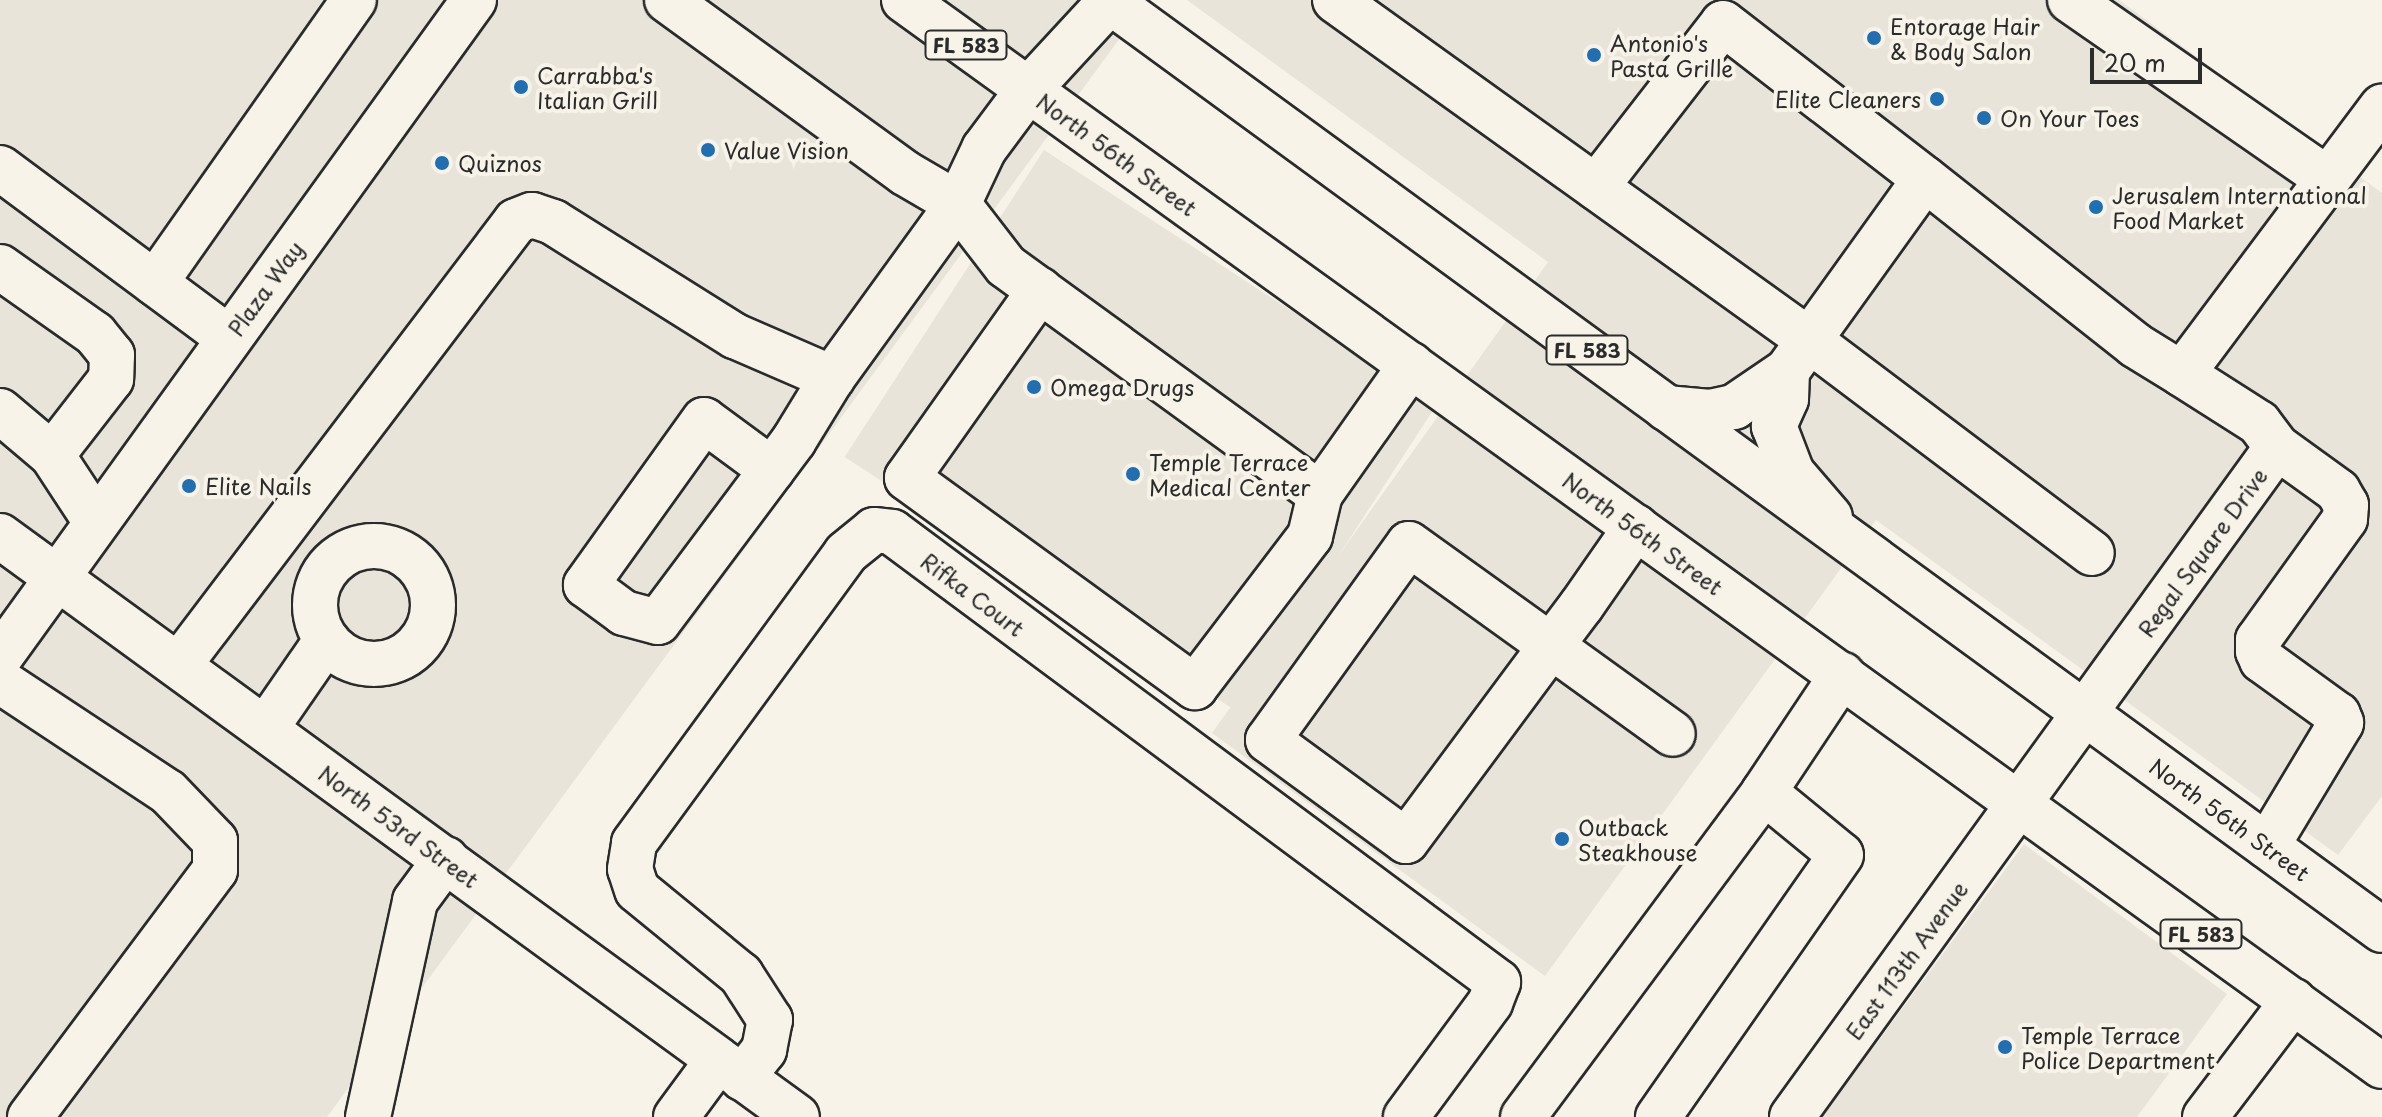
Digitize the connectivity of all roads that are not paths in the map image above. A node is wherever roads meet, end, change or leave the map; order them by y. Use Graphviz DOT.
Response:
graph roads {
  1 [pos="354,0"];
  2 [pos="474,0"];
  3 [pos="667,0"];
  4 [pos="904,0"];
  5 [pos="1110,0"];
  6 [pos="1335,0"];
  7 [pos="2070,0"];
  8 [pos="1028,90"];
  9 [pos="2382,107"];
  10 [pos="0,168"];
  11 [pos="1925,179"];
  12 [pos="2328,179"];
  13 [pos="1596,187"];
  14 [pos="958,204"];
  15 [pos="0,267"];
  16 [pos="155,283"];
  17 [pos="1040,290"];
  18 [pos="229,338"];
  19 [pos="1798,356"];
  20 [pos="1411,365"];
  21 [pos="2182,374"];
  22 [pos="832,378"];
  23 [pos="1666,408"];
  24 [pos="0,411"];
  25 [pos="2277,447"];
  26 [pos="52,455"];
  27 [pos="772,470"];
  28 [pos="1320,494"];
  29 [pos="96,522"];
  30 [pos="1636,527"];
  31 [pos="0,536"];
  32 [pos="1853,544"];
  33 [pos="2092,553"];
  34 [pos="57,577"];
  35 [pos="326,641"];
  36 [pos="1551,646"];
  37 [pos="0,657"];
  38 [pos="179,665"];
  39 [pos="1842,675"];
  40 [pos="0,681"];
  41 [pos="2083,712"];
  42 [pos="266,728"];
  43 [pos="1673,734"];
  44 [pos="1764,792"];
  45 [pos="2020,802"];
  46 [pos="2267,846"];
  47 [pos="446,859"];
  48 [pos="2376,916"];
  49 [pos="2293,1001"];
  50 [pos="2382,1066"];
  51 [pos="730,1069"];
  52 [pos="1802,1113"];
  53 [pos="30,1117"];
  54 [pos="368,1117"];
  55 [pos="676,1117"];
  56 [pos="797,1117"];
  57 [pos="1406,1117"];
  58 [pos="1523,1117"];
  59 [pos="1658,1117"];
  60 [pos="2205,1117"];
  1 -- 16 [label="street"];
  2 -- 18 [label="street, Plaza Way"];
  3 -- 14 [label="street"];
  4 -- 8 [label="street, North 56th Street / FL 583"];
  5 -- 8 [label="street"];
  5 -- 23 [label="street, North 56th Street / FL 583"];
  6 -- 13 [label="street"];
  7 -- 12 [label="street"];
  8 -- 14 [label="street"];
  8 -- 20 [label="street, North 56th Street / FL 583"];
  9 -- 12 [label="street"];
  10 -- 16 [label="street"];
  11 -- 13 [label="street, Regal Square Drive"];
  11 -- 19 [label="street"];
  11 -- 21 [label="street, Regal Square Drive"];
  12 -- 21 [label="street"];
  13 -- 19 [label="street"];
  14 -- 17 [label="street"];
  14 -- 22 [label="street"];
  15 -- 26 [label="street"];
  16 -- 18 [label="street"];
  17 -- 28 [label="street"];
  17 -- 28 [label="street"];
  18 -- 29 [label="street, Plaza Way"];
  19 -- 23 [label="street"];
  19 -- 32 [label="street"];
  19 -- 33 [label="street"];
  20 -- 28 [label="street"];
  20 -- 30 [label="street, North 56th Street / FL 583"];
  21 -- 25 [label="street, Regal Square Drive"];
  22 -- 27 [label="street"];
  22 -- 38 [label="street"];
  23 -- 32 [label="street, North 56th Street / FL 583"];
  24 -- 26 [label="street"];
  25 -- 41 [label="street, Regal Square Drive"];
  25 -- 46 [label="street"];
  26 -- 29 [label="street"];
  27 -- 27 [label="street"];
  29 -- 34 [label="street, Plaza Way"];
  30 -- 36 [label="street"];
  30 -- 39 [label="street, North 56th Street / FL 583"];
  31 -- 34 [label="street, North 53rd Street"];
  32 -- 41 [label="street, North 56th Street / FL 583"];
  34 -- 37 [label="street, Plaza Way"];
  34 -- 38 [label="street, North 53rd Street"];
  35 -- 42 [label="street"];
  36 -- 36 [label="street"];
  36 -- 43 [label="street"];
  38 -- 42 [label="street, North 53rd Street"];
  39 -- 44 [label="street"];
  39 -- 45 [label="street, North 56th Street / FL 583"];
  40 -- 53 [label="street"];
  41 -- 45 [label="street, Regal Square Drive"];
  41 -- 46 [label="street, North 56th Street / FL 583"];
  42 -- 47 [label="street, North 53rd Street"];
  44 -- 58 [label="street"];
  44 -- 59 [label="street"];
  45 -- 49 [label="street, North 56th Street / FL 583"];
  45 -- 52 [label="street, East 113th Avenue"];
  46 -- 48 [label="street, North 56th Street / FL 583"];
  47 -- 51 [label="street, North 53rd Street"];
  47 -- 54 [label="street"];
  49 -- 50 [label="street, North 56th Street / FL 583"];
  49 -- 60 [label="street"];
  51 -- 55 [label="street"];
  51 -- 56 [label="street, North 53rd Street"];
  51 -- 57 [label="street, Rifka Court"];
}
